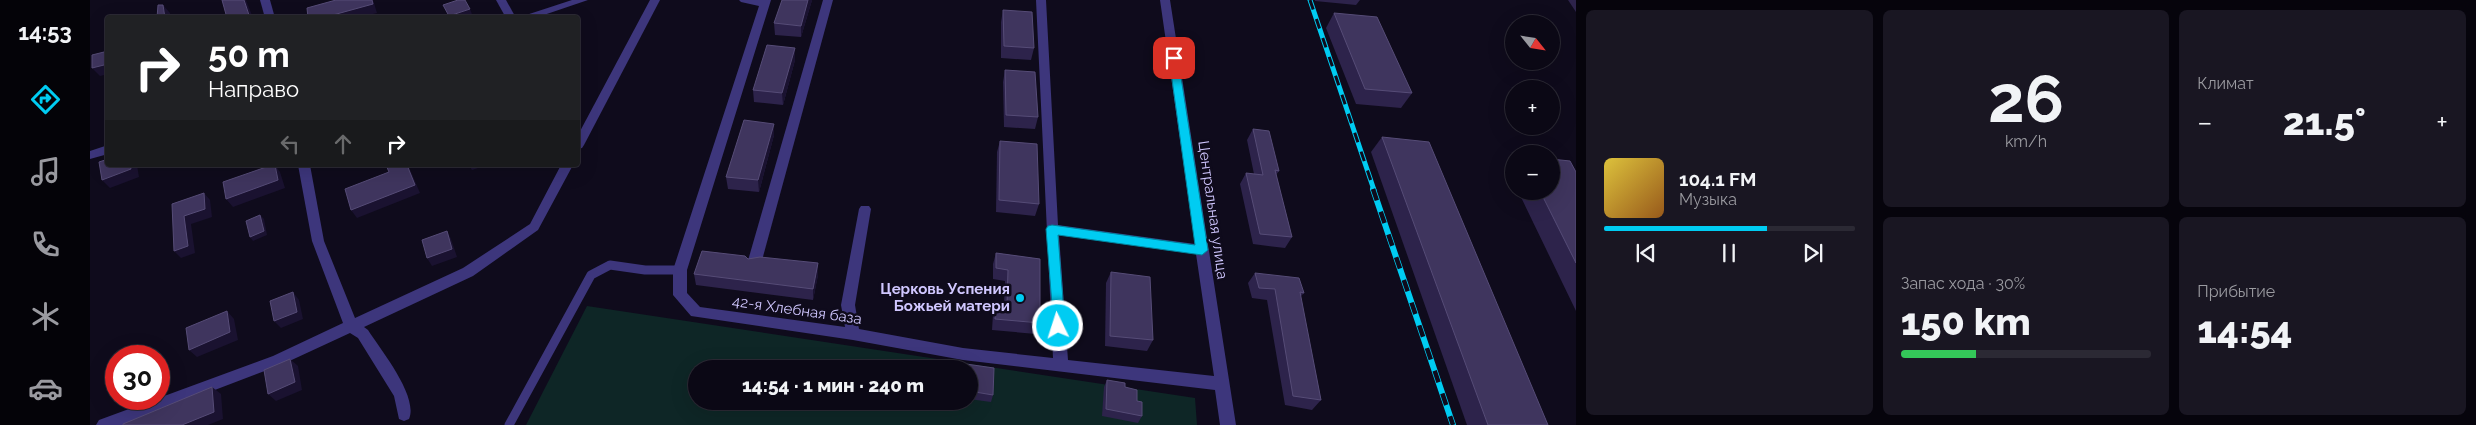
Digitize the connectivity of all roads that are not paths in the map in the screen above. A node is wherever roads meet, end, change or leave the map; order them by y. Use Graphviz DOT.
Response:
graph roads {
  1 [pos="265,0"];
  2 [pos="501,0"];
  3 [pos="583,0"];
  4 [pos="655,0"];
  5 [pos="744,0"];
  6 [pos="828,0"];
  7 [pos="1041,0"];
  8 [pos="1165,0"];
  9 [pos="765,2"];
  10 [pos="269,15"];
  11 [pos="509,15"];
  12 [pos="532,15"];
  13 [pos="580,141"];
  14 [pos="105,150"];
  15 [pos="90,155"];
  16 [pos="304,167"];
  17 [pos="566,167"];
  18 [pos="864,209"];
  19 [pos="1052,229"];
  20 [pos="1202,250"];
  21 [pos="754,264"];
  22 [pos="680,270"];
  23 [pos="351,326"];
  24 [pos="853,334"];
  25 [pos="1061,365"];
  26 [pos="1222,384"];
  27 [pos="404,414"];
  28 [pos="104,425"];
  29 [pos="509,425"];
  30 [pos="1228,425"];
  1 -- 10 [label="street"];
  2 -- 11 [label="street"];
  3 -- 12 [label="street"];
  4 -- 13 [label="street"];
  5 -- 9 [label="street"];
  6 -- 21 [label="street"];
  7 -- 19 [label="street"];
  8 -- 20 [label="street, Центральная улица"];
  9 -- 22 [label="street, 42-я Хлебная база"];
  14 -- 15 [label="street"];
  16 -- 23 [label="street"];
  17 -- 23 [label="street"];
  18 -- 24 [label="street"];
  19 -- 20 [label="street"];
  19 -- 25 [label="street"];
  20 -- 26 [label="street, Центральная улица"];
  22 -- 24 [label="street, 42-я Хлебная база"];
  22 -- 29 [label="lane"];
  23 -- 27 [label="street"];
  23 -- 28 [label="street"];
  24 -- 25 [label="street, 42-я Хлебная база"];
  25 -- 26 [label="street, 42-я Хлебная база"];
  26 -- 30 [label="street, Центральная улица"];
}
